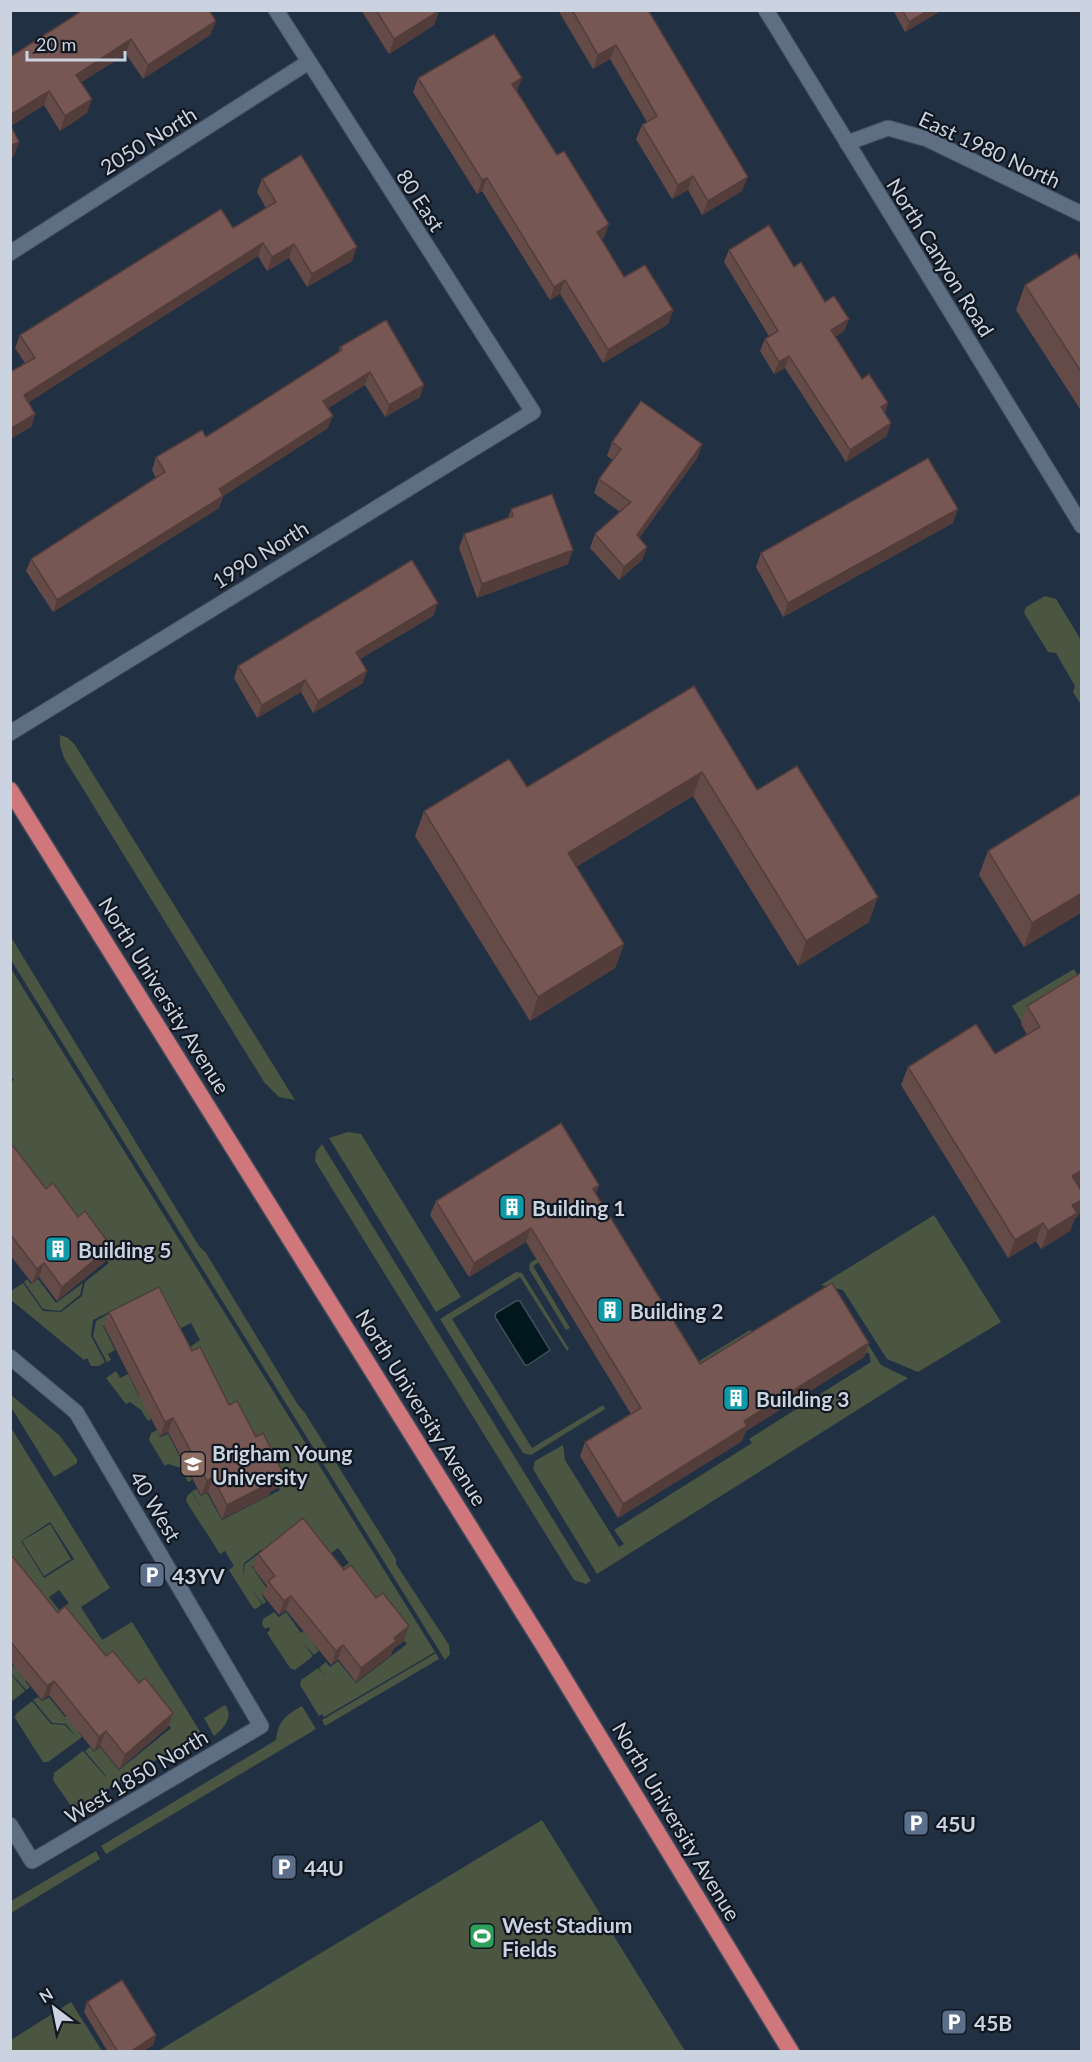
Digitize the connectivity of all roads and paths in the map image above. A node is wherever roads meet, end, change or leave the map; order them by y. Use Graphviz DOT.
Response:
graph roads {
  1 [pos="276,10"];
  2 [pos="766,10"];
  3 [pos="307,63"];
  4 [pos="847,143"];
  5 [pos="1082,214"];
  6 [pos="10,253"];
  7 [pos="533,412"];
  8 [pos="1082,526"];
  9 [pos="10,733"];
  10 [pos="10,790"];
  11 [pos="10,1357"];
  12 [pos="261,1726"];
  13 [pos="10,1826"];
  14 [pos="791,2052"];
  1 -- 3 [label="street, 80 East"];
  2 -- 4 [label="street, North Canyon Road"];
  3 -- 6 [label="street, 2050 North"];
  3 -- 7 [label="street, 80 East"];
  4 -- 5 [label="street, East 1980 North"];
  4 -- 8 [label="street, North Canyon Road"];
  7 -- 9 [label="street, 1990 North"];
  10 -- 14 [label="highway, North University Avenue"];
  11 -- 12 [label="street, 40 West"];
  12 -- 13 [label="street, West 1850 North"];
}
